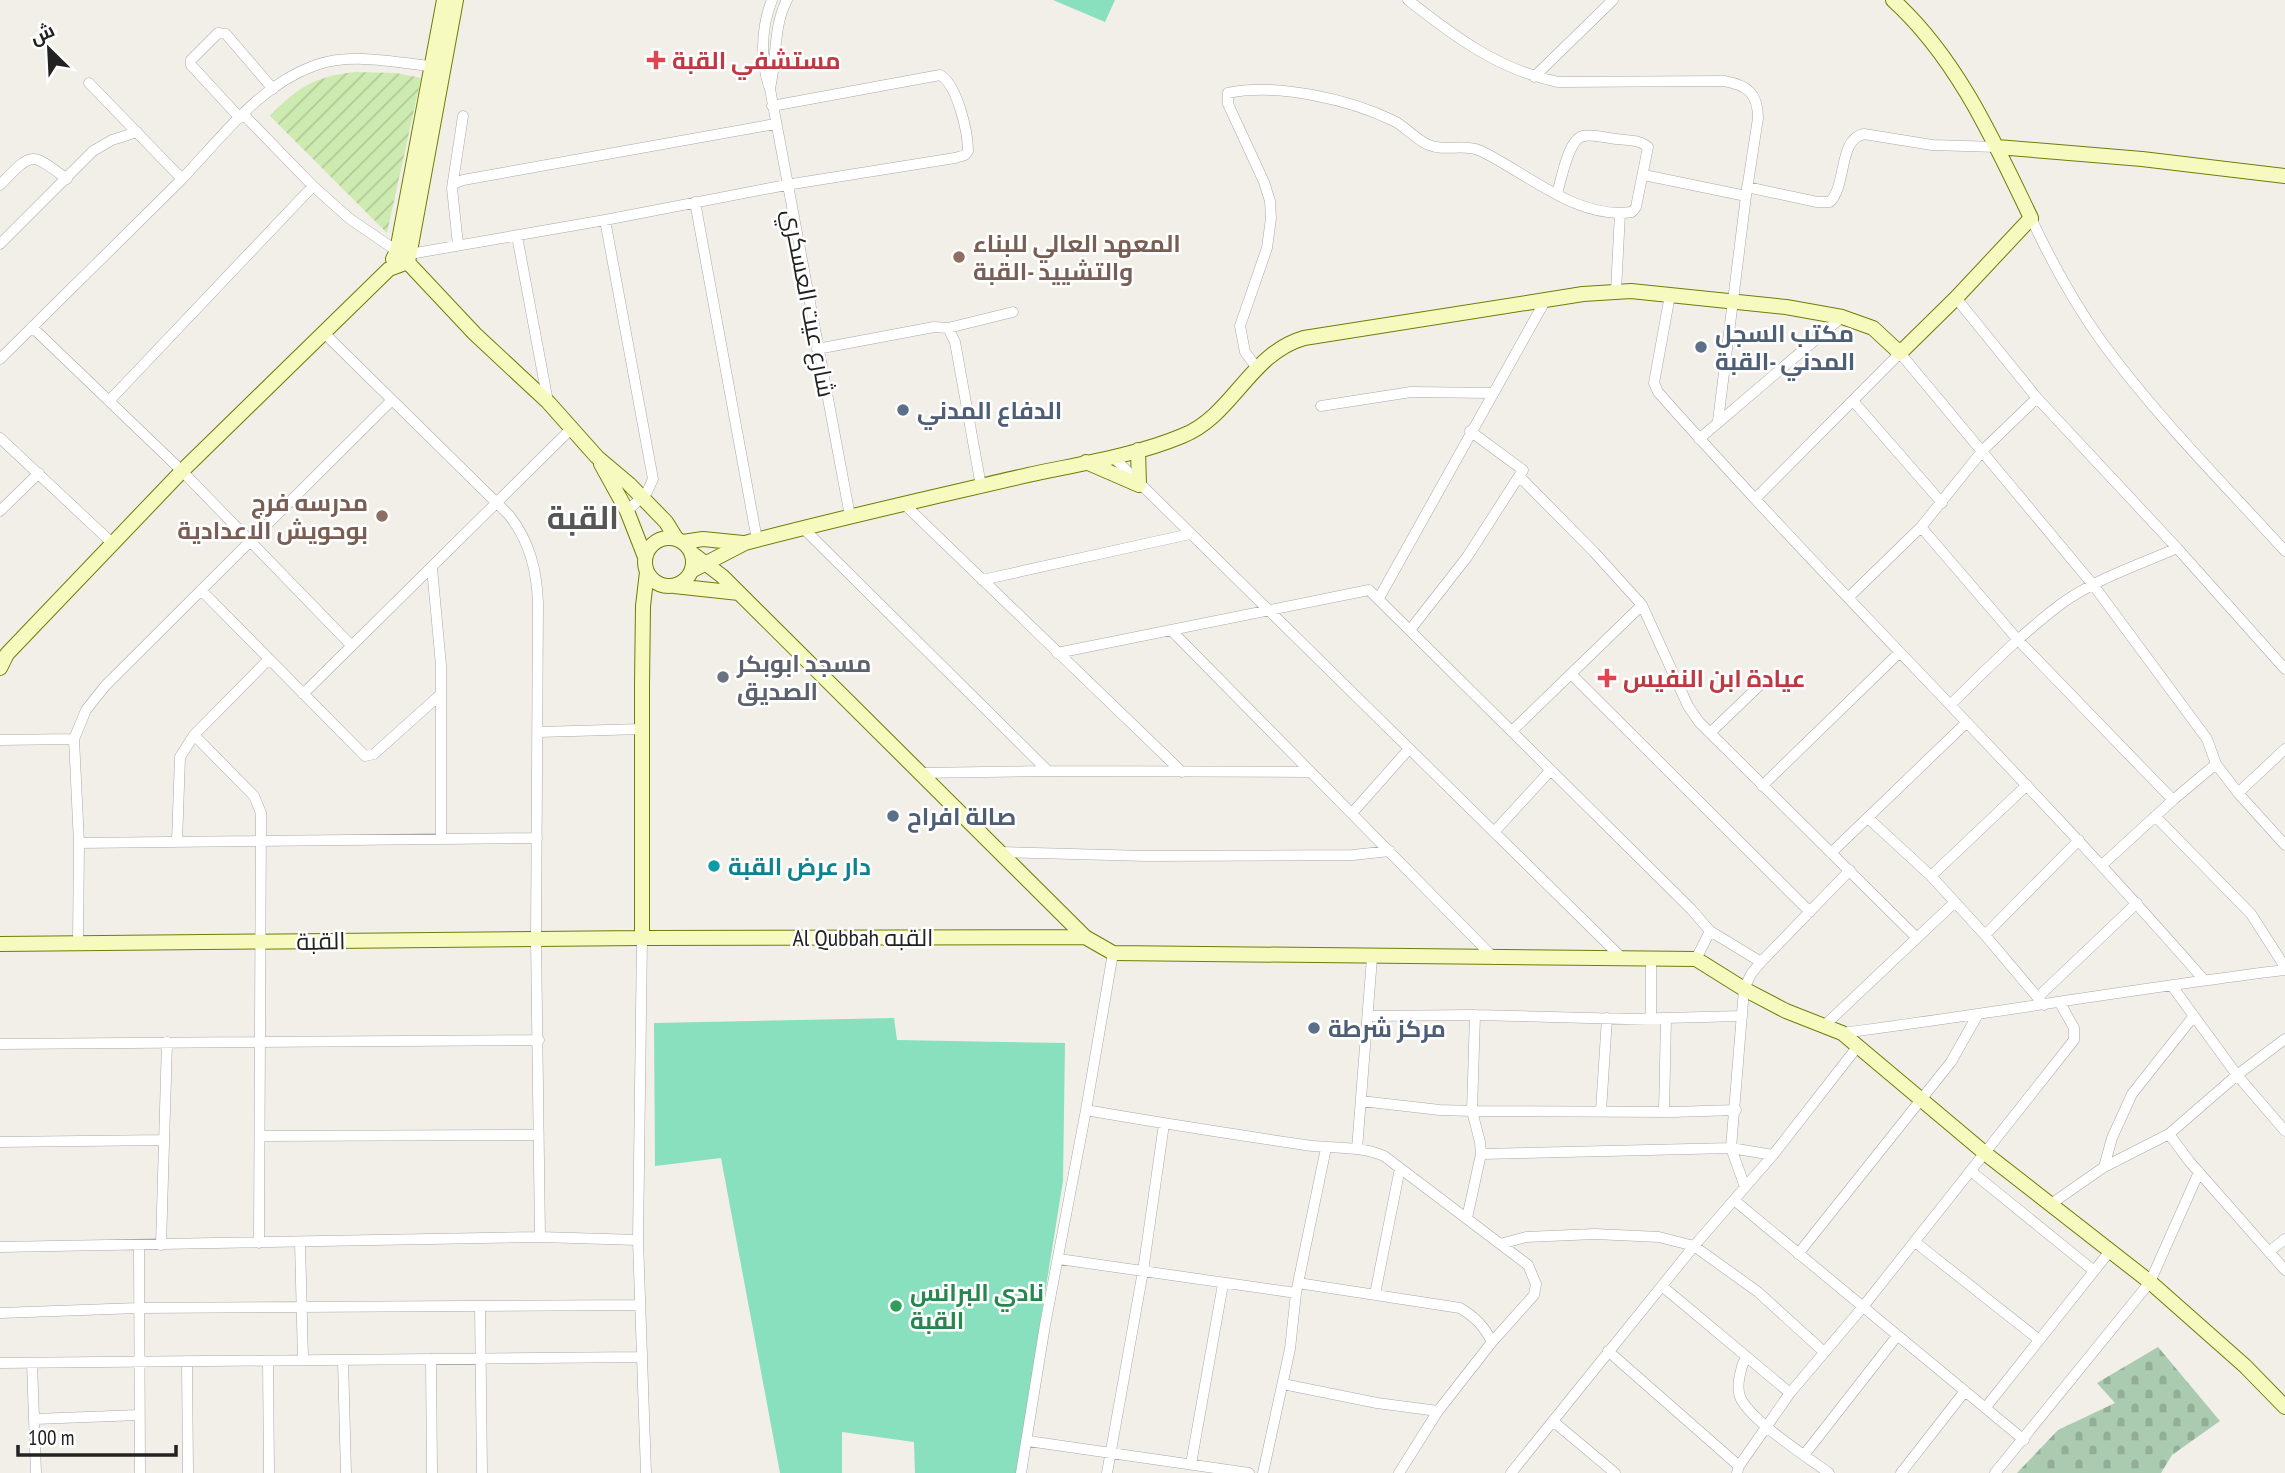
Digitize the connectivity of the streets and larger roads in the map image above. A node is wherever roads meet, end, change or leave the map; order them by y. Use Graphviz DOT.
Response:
graph roads {
  1 [pos="444,0"];
  2 [pos="456,0"];
  3 [pos="772,0"];
  4 [pos="787,0"];
  5 [pos="1408,0"];
  6 [pos="1613,0"];
  7 [pos="1893,0"];
  8 [pos="437,67"];
  9 [pos="1534,78"];
  10 [pos="89,83"];
  11 [pos="273,89"];
  12 [pos="770,89"];
  13 [pos="772,106"];
  14 [pos="241,116"];
  15 [pos="463,116"];
  16 [pos="775,124"];
  17 [pos="137,132"];
  18 [pos="1997,147"];
  19 [pos="1644,175"];
  20 [pos="2285,176"];
  21 [pos="67,179"];
  22 [pos="182,179"];
  23 [pos="454,184"];
  24 [pos="0,185"];
  25 [pos="786,185"];
  26 [pos="313,186"];
  27 [pos="1747,191"];
  28 [pos="1557,194"];
  29 [pos="695,202"];
  30 [pos="1620,213"];
  31 [pos="2031,218"];
  32 [pos="605,220"];
  33 [pos="517,236"];
  34 [pos="1,241"];
  35 [pos="458,245"];
  36 [pos="405,256"];
  37 [pos="1616,291"];
  38 [pos="1670,295"];
  39 [pos="1956,298"];
  40 [pos="1545,301"];
  41 [pos="1733,301"];
  42 [pos="1013,312"];
  43 [pos="1842,317"];
  44 [pos="32,327"];
  45 [pos="948,328"];
  46 [pos="323,332"];
  47 [pos="817,349"];
  48 [pos="1900,353"];
  49 [pos="0,359"];
  50 [pos="1257,368"];
  51 [pos="1492,393"];
  52 [pos="2037,398"];
  53 [pos="109,401"];
  54 [pos="391,401"];
  55 [pos="548,402"];
  56 [pos="1854,402"];
  57 [pos="1321,406"];
  58 [pos="1718,421"];
  59 [pos="572,428"];
  60 [pos="1470,431"];
  61 [pos="0,438"];
  62 [pos="1699,439"];
  63 [pos="1138,450"];
  64 [pos="1983,450"];
  65 [pos="1112,456"];
  66 [pos="597,457"];
  67 [pos="1086,462"];
  68 [pos="182,471"];
  69 [pos="39,473"];
  70 [pos="1519,476"];
  71 [pos="1139,485"];
  72 [pos="981,486"];
  73 [pos="642,497"];
  74 [pos="1755,499"];
  75 [pos="498,502"];
  76 [pos="1942,503"];
  77 [pos="904,504"];
  78 [pos="627,510"];
  79 [pos="0,511"];
  80 [pos="850,516"];
  81 [pos="1921,527"];
  82 [pos="803,528"];
  83 [pos="1190,534"];
  84 [pos="680,540"];
  85 [pos="250,541"];
  86 [pos="751,541"];
  87 [pos="111,542"];
  88 [pos="2177,548"];
  89 [pos="2285,551"];
  90 [pos="693,554"];
  91 [pos="645,557"];
  92 [pos="707,564"];
  93 [pos="432,568"];
  94 [pos="692,570"];
  95 [pos="647,572"];
  96 [pos="982,580"];
  97 [pos="674,586"];
  98 [pos="2094,586"];
  99 [pos="201,590"];
  100 [pos="738,593"];
  101 [pos="1849,597"];
  102 [pos="1379,598"];
  103 [pos="1642,605"];
  104 [pos="1268,611"];
  105 [pos="1171,630"];
  106 [pos="1410,630"];
  107 [pos="2018,640"];
  108 [pos="351,645"];
  109 [pos="4,650"];
  110 [pos="1900,652"];
  111 [pos="1057,653"];
  112 [pos="269,659"];
  113 [pos="0,668"];
  114 [pos="2285,669"];
  115 [pos="1571,674"];
  116 [pos="1762,684"];
  117 [pos="303,694"];
  118 [pos="441,694"];
  119 [pos="1950,705"];
  120 [pos="1966,723"];
  121 [pos="642,729"];
  122 [pos="1512,731"];
  123 [pos="539,732"];
  124 [pos="1710,733"];
  125 [pos="194,735"];
  126 [pos="0,740"];
  127 [pos="74,740"];
  128 [pos="2285,749"];
  129 [pos="1408,750"];
  130 [pos="2216,764"];
  131 [pos="1048,771"];
  132 [pos="1550,771"];
  133 [pos="1182,772"];
  134 [pos="1310,772"];
  135 [pos="919,774"];
  136 [pos="2027,785"];
  137 [pos="1762,786"];
  138 [pos="2238,793"];
  139 [pos="2173,800"];
  140 [pos="1353,812"];
  141 [pos="2155,816"];
  142 [pos="1868,818"];
  143 [pos="1494,832"];
  144 [pos="537,838"];
  145 [pos="441,839"];
  146 [pos="2079,840"];
  147 [pos="177,842"];
  148 [pos="260,842"];
  149 [pos="79,843"];
  150 [pos="2285,845"];
  151 [pos="1390,850"];
  152 [pos="1000,852"];
  153 [pos="1831,853"];
  154 [pos="2102,865"];
  155 [pos="1850,870"];
  156 [pos="1931,876"];
  157 [pos="1955,902"];
  158 [pos="2137,902"];
  159 [pos="1810,912"];
  160 [pos="1710,931"];
  161 [pos="1985,935"];
  162 [pos="1085,937"];
  163 [pos="642,938"];
  164 [pos="1917,938"];
  165 [pos="537,940"];
  166 [pos="78,942"];
  167 [pos="261,942"];
  168 [pos="0,944"];
  169 [pos="1113,954"];
  170 [pos="1372,958"];
  171 [pos="1622,958"];
  172 [pos="1651,958"];
  173 [pos="1494,959"];
  174 [pos="1696,959"];
  175 [pos="1761,962"];
  176 [pos="2285,968"];
  177 [pos="2204,980"];
  178 [pos="2172,986"];
  179 [pos="1744,989"];
  180 [pos="2041,1001"];
  181 [pos="2060,1003"];
  182 [pos="1475,1015"];
  183 [pos="1367,1016"];
  184 [pos="1742,1016"];
  185 [pos="1977,1016"];
  186 [pos="2193,1017"];
  187 [pos="1607,1018"];
  188 [pos="1651,1018"];
  189 [pos="1666,1018"];
  190 [pos="1825,1025"];
  191 [pos="1842,1033"];
  192 [pos="2285,1039"];
  193 [pos="539,1040"];
  194 [pos="167,1042"];
  195 [pos="261,1043"];
  196 [pos="0,1044"];
  197 [pos="1858,1046"];
  198 [pos="2237,1075"];
  199 [pos="1361,1101"];
  200 [pos="1921,1102"];
  201 [pos="1086,1110"];
  202 [pos="1736,1110"];
  203 [pos="1472,1111"];
  204 [pos="1601,1111"];
  205 [pos="1664,1112"];
  206 [pos="1164,1124"];
  207 [pos="2285,1131"];
  208 [pos="2169,1134"];
  209 [pos="537,1135"];
  210 [pos="260,1136"];
  211 [pos="164,1140"];
  212 [pos="0,1142"];
  213 [pos="1326,1148"];
  214 [pos="1731,1148"];
  215 [pos="1357,1149"];
  216 [pos="1481,1154"];
  217 [pos="1986,1154"];
  218 [pos="1773,1155"];
  219 [pos="2104,1167"];
  220 [pos="1400,1168"];
  221 [pos="1972,1172"];
  222 [pos="2199,1172"];
  223 [pos="1745,1187"];
  224 [pos="1734,1200"];
  225 [pos="2051,1204"];
  226 [pos="1467,1219"];
  227 [pos="540,1237"];
  228 [pos="2285,1239"];
  229 [pos="638,1240"];
  230 [pos="300,1242"];
  231 [pos="1915,1242"];
  232 [pos="259,1243"];
  233 [pos="1500,1244"];
  234 [pos="139,1245"];
  235 [pos="161,1245"];
  236 [pos="1694,1246"];
  237 [pos="0,1247"];
  238 [pos="2110,1251"];
  239 [pos="2270,1251"];
  240 [pos="1798,1254"];
  241 [pos="1059,1259"];
  242 [pos="2285,1270"];
  243 [pos="2094,1271"];
  244 [pos="1143,1272"];
  245 [pos="2150,1282"];
  246 [pos="1223,1284"];
  247 [pos="1662,1286"];
  248 [pos="1297,1288"];
  249 [pos="1375,1294"];
  250 [pos="640,1305"];
  251 [pos="302,1306"];
  252 [pos="480,1306"];
  253 [pos="138,1308"];
  254 [pos="1862,1308"];
  255 [pos="0,1313"];
  256 [pos="1897,1336"];
  257 [pos="2038,1339"];
  258 [pos="1492,1342"];
  259 [pos="1608,1351"];
  260 [pos="1824,1352"];
  261 [pos="1746,1356"];
  262 [pos="642,1357"];
  263 [pos="431,1359"];
  264 [pos="480,1359"];
  265 [pos="303,1360"];
  266 [pos="343,1360"];
  267 [pos="187,1361"];
  268 [pos="268,1361"];
  269 [pos="0,1363"];
  270 [pos="32,1363"];
  271 [pos="138,1363"];
  272 [pos="1283,1384"];
  273 [pos="1965,1391"];
  274 [pos="1790,1392"];
  275 [pos="1986,1407"];
  276 [pos="2285,1407"];
  277 [pos="1438,1411"];
  278 [pos="139,1415"];
  279 [pos="35,1419"];
  280 [pos="1554,1422"];
  281 [pos="1767,1425"];
  282 [pos="2024,1440"];
  283 [pos="1027,1441"];
  284 [pos="1110,1454"];
  285 [pos="1804,1455"];
  286 [pos="1191,1464"];
  287 [pos="1738,1469"];
  288 [pos="37,1473"];
  289 [pos="140,1473"];
  290 [pos="188,1473"];
  291 [pos="269,1473"];
  292 [pos="346,1473"];
  293 [pos="432,1473"];
  294 [pos="482,1473"];
  295 [pos="646,1473"];
  296 [pos="1021,1473"];
  297 [pos="1107,1473"];
  298 [pos="1249,1473"];
  299 [pos="1263,1473"];
  300 [pos="1399,1473"];
  301 [pos="1511,1473"];
  302 [pos="1615,1473"];
  303 [pos="1829,1473"];
  304 [pos="1902,1473"];
  305 [pos="1995,1473"];
  1 -- 8 [label="street"];
  2 -- 8 [label="street"];
  3 -- 12 [label="street, شارع عيت العسكري"];
  4 -- 12 [label="street, شارع عيت العسكري"];
  5 -- 9 [label="street"];
  6 -- 9 [label="street"];
  7 -- 18 [label="street"];
  8 -- 11 [label="street"];
  8 -- 36 [label="street"];
  9 -- 27 [label="street"];
  10 -- 17 [label="street"];
  11 -- 14 [label="street"];
  11 -- 14 [label="street"];
  12 -- 13 [label="street, شارع عيت العسكري"];
  13 -- 16 [label="street, شارع عيت العسكري"];
  13 -- 25 [label="street"];
  14 -- 22 [label="street"];
  14 -- 26 [label="street"];
  15 -- 23 [label="street"];
  16 -- 23 [label="street"];
  16 -- 25 [label="street, شارع عيت العسكري"];
  17 -- 21 [label="street"];
  17 -- 22 [label="street"];
  18 -- 20 [label="street"];
  18 -- 27 [label="street"];
  18 -- 31 [label="street"];
  19 -- 27 [label="street"];
  19 -- 28 [label="street"];
  19 -- 30 [label="street"];
  21 -- 24 [label="street"];
  21 -- 34 [label="street"];
  22 -- 44 [label="street"];
  23 -- 35 [label="street"];
  25 -- 29 [label="street"];
  25 -- 47 [label="street, شارع عيت العسكري"];
  26 -- 36 [label="street"];
  26 -- 53 [label="street"];
  27 -- 41 [label="street"];
  28 -- 30 [label="street"];
  28 -- 50 [label="street"];
  29 -- 32 [label="street"];
  29 -- 86 [label="street"];
  30 -- 37 [label="street"];
  31 -- 39 [label="street"];
  31 -- 89 [label="street"];
  32 -- 33 [label="street"];
  32 -- 73 [label="street"];
  33 -- 35 [label="street"];
  33 -- 55 [label="street"];
  35 -- 36 [label="street"];
  36 -- 46 [label="street"];
  36 -- 55 [label="street"];
  37 -- 38 [label="street"];
  37 -- 40 [label="street"];
  38 -- 41 [label="street"];
  38 -- 62 [label="street"];
  39 -- 48 [label="street"];
  39 -- 52 [label="street"];
  40 -- 50 [label="street"];
  40 -- 51 [label="street"];
  41 -- 43 [label="street"];
  41 -- 58 [label="street"];
  42 -- 45 [label="street"];
  43 -- 48 [label="street"];
  43 -- 58 [label="street"];
  44 -- 49 [label="street"];
  44 -- 53 [label="street"];
  45 -- 47 [label="street"];
  45 -- 72 [label="street"];
  46 -- 54 [label="street"];
  46 -- 68 [label="street"];
  47 -- 80 [label="street, شارع عيت العسكري"];
  48 -- 56 [label="street"];
  48 -- 64 [label="street"];
  50 -- 63 [label="street"];
  51 -- 57 [label="street"];
  51 -- 60 [label="street"];
  52 -- 64 [label="street"];
  52 -- 88 [label="street"];
  53 -- 68 [label="street"];
  54 -- 75 [label="street"];
  54 -- 85 [label="street"];
  55 -- 59 [label="street"];
  56 -- 74 [label="street"];
  56 -- 76 [label="street"];
  58 -- 62 [label="street"];
  59 -- 66 [label="street"];
  59 -- 75 [label="street"];
  60 -- 70 [label="street"];
  60 -- 102 [label="street"];
  61 -- 69 [label="street"];
  62 -- 74 [label="street"];
  63 -- 65 [label="street"];
  63 -- 71 [label="street"];
  64 -- 76 [label="street"];
  64 -- 98 [label="street"];
  65 -- 67 [label="street"];
  65 -- 71 [label="street"];
  66 -- 73 [label="street"];
  66 -- 78 [label="street"];
  67 -- 71 [label="street"];
  67 -- 72 [label="street"];
  68 -- 85 [label="street"];
  68 -- 87 [label="street"];
  69 -- 79 [label="street"];
  69 -- 87 [label="street"];
  70 -- 103 [label="street"];
  70 -- 106 [label="street"];
  71 -- 83 [label="street"];
  72 -- 77 [label="street"];
  73 -- 78 [label="street"];
  73 -- 84 [label="street"];
  74 -- 101 [label="street"];
  75 -- 93 [label="street"];
  75 -- 123 [label="street"];
  76 -- 81 [label="street"];
  77 -- 80 [label="street"];
  77 -- 96 [label="street"];
  78 -- 91 [label="street"];
  80 -- 82 [label="street"];
  81 -- 101 [label="street"];
  81 -- 107 [label="street"];
  82 -- 86 [label="street"];
  82 -- 131 [label="street"];
  83 -- 96 [label="street"];
  83 -- 104 [label="street"];
  84 -- 86 [label="street"];
  84 -- 90 [label="street"];
  84 -- 91 [label="street"];
  85 -- 99 [label="street"];
  85 -- 108 [label="street"];
  86 -- 92 [label="street"];
  87 -- 109 [label="street"];
  88 -- 98 [label="street"];
  88 -- 114 [label="street"];
  90 -- 92 [label="street"];
  90 -- 94 [label="street"];
  91 -- 95 [label="street"];
  92 -- 94 [label="street"];
  92 -- 100 [label="street"];
  93 -- 108 [label="street"];
  93 -- 118 [label="street"];
  94 -- 97 [label="street"];
  95 -- 97 [label="street"];
  95 -- 121 [label="street"];
  96 -- 111 [label="street"];
  97 -- 100 [label="street"];
  98 -- 107 [label="street"];
  98 -- 130 [label="street"];
  99 -- 112 [label="street"];
  99 -- 127 [label="street"];
  100 -- 135 [label="street"];
  101 -- 110 [label="street"];
  102 -- 104 [label="street"];
  102 -- 106 [label="street"];
  103 -- 115 [label="street"];
  103 -- 124 [label="street"];
  104 -- 105 [label="street"];
  104 -- 129 [label="street"];
  105 -- 111 [label="street"];
  105 -- 134 [label="street"];
  106 -- 122 [label="street"];
  107 -- 119 [label="street"];
  107 -- 139 [label="street"];
  108 -- 117 [label="street"];
  109 -- 113 [label="street"];
  110 -- 119 [label="street"];
  110 -- 137 [label="street"];
  111 -- 133 [label="street"];
  112 -- 117 [label="street"];
  112 -- 125 [label="street"];
  115 -- 122 [label="street"];
  115 -- 159 [label="street"];
  116 -- 124 [label="street"];
  117 -- 118 [label="street"];
  118 -- 145 [label="street"];
  119 -- 120 [label="street"];
  120 -- 136 [label="street"];
  120 -- 142 [label="street"];
  121 -- 123 [label="street"];
  121 -- 163 [label="street"];
  122 -- 132 [label="street"];
  123 -- 144 [label="street"];
  124 -- 137 [label="street"];
  125 -- 147 [label="street"];
  125 -- 148 [label="street"];
  126 -- 127 [label="street"];
  127 -- 149 [label="street"];
  128 -- 138 [label="street"];
  129 -- 140 [label="street"];
  129 -- 143 [label="street"];
  130 -- 138 [label="street"];
  130 -- 139 [label="street"];
  131 -- 133 [label="street"];
  131 -- 135 [label="street"];
  132 -- 143 [label="street"];
  132 -- 160 [label="street"];
  133 -- 134 [label="street"];
  134 -- 140 [label="street"];
  135 -- 152 [label="street"];
  136 -- 146 [label="street"];
  136 -- 156 [label="street"];
  137 -- 153 [label="street"];
  138 -- 150 [label="street"];
  139 -- 141 [label="street"];
  140 -- 151 [label="street"];
  141 -- 154 [label="street"];
  141 -- 176 [label="street"];
  142 -- 153 [label="street"];
  142 -- 156 [label="street"];
  143 -- 171 [label="street"];
  144 -- 145 [label="street"];
  144 -- 165 [label="street"];
  145 -- 148 [label="street"];
  146 -- 154 [label="street"];
  146 -- 161 [label="street"];
  147 -- 148 [label="street"];
  147 -- 149 [label="street"];
  148 -- 167 [label="street"];
  149 -- 166 [label="street"];
  151 -- 152 [label="street"];
  151 -- 173 [label="street"];
  152 -- 162 [label="street"];
  153 -- 155 [label="street"];
  154 -- 158 [label="street"];
  155 -- 159 [label="street"];
  155 -- 164 [label="street"];
  156 -- 157 [label="street"];
  157 -- 161 [label="street"];
  157 -- 164 [label="street"];
  158 -- 177 [label="street"];
  158 -- 180 [label="street"];
  159 -- 175 [label="street"];
  160 -- 174 [label="street"];
  160 -- 175 [label="street"];
  161 -- 180 [label="street"];
  162 -- 163 [label="street, Al Qubbah القبه"];
  162 -- 169 [label="street"];
  163 -- 165 [label="street, القبة"];
  163 -- 229 [label="street"];
  164 -- 190 [label="street"];
  165 -- 167 [label="street, القبة"];
  165 -- 193 [label="street"];
  166 -- 167 [label="street, القبة"];
  166 -- 168 [label="street, القبة"];
  167 -- 195 [label="street"];
  169 -- 170 [label="street"];
  169 -- 201 [label="street"];
  170 -- 173 [label="street"];
  170 -- 183 [label="street"];
  171 -- 172 [label="street"];
  171 -- 173 [label="street"];
  172 -- 174 [label="street"];
  172 -- 188 [label="street"];
  174 -- 179 [label="street"];
  175 -- 179 [label="street"];
  176 -- 177 [label="street"];
  177 -- 178 [label="street"];
  178 -- 181 [label="street"];
  178 -- 186 [label="street"];
  179 -- 184 [label="street"];
  179 -- 190 [label="street"];
  180 -- 181 [label="street"];
  180 -- 185 [label="street"];
  181 -- 217 [label="street"];
  182 -- 183 [label="street"];
  182 -- 187 [label="street"];
  182 -- 203 [label="street"];
  183 -- 199 [label="street"];
  184 -- 189 [label="street"];
  184 -- 202 [label="street"];
  185 -- 191 [label="street"];
  185 -- 200 [label="street"];
  186 -- 198 [label="street"];
  186 -- 219 [label="street"];
  187 -- 188 [label="street"];
  187 -- 204 [label="street"];
  188 -- 189 [label="street"];
  189 -- 205 [label="street"];
  190 -- 191 [label="street"];
  191 -- 197 [label="street"];
  192 -- 198 [label="street"];
  193 -- 195 [label="street"];
  193 -- 209 [label="street"];
  194 -- 195 [label="street"];
  194 -- 196 [label="street"];
  194 -- 211 [label="street"];
  195 -- 210 [label="street"];
  197 -- 200 [label="street"];
  197 -- 218 [label="street"];
  198 -- 207 [label="street"];
  198 -- 208 [label="street"];
  199 -- 203 [label="street"];
  199 -- 215 [label="street"];
  200 -- 217 [label="street"];
  200 -- 240 [label="street"];
  201 -- 206 [label="street"];
  201 -- 241 [label="street"];
  202 -- 205 [label="street"];
  202 -- 214 [label="street"];
  203 -- 204 [label="street"];
  203 -- 216 [label="street"];
  204 -- 205 [label="street"];
  206 -- 213 [label="street"];
  206 -- 244 [label="street"];
  208 -- 219 [label="street"];
  208 -- 222 [label="street"];
  209 -- 210 [label="street"];
  209 -- 227 [label="street"];
  210 -- 232 [label="street"];
  211 -- 212 [label="street"];
  211 -- 235 [label="street"];
  213 -- 215 [label="street"];
  213 -- 248 [label="street"];
  214 -- 216 [label="street"];
  214 -- 218 [label="street"];
  214 -- 223 [label="street"];
  215 -- 220 [label="street"];
  216 -- 226 [label="street"];
  217 -- 221 [label="street"];
  217 -- 225 [label="street"];
  218 -- 223 [label="street"];
  219 -- 225 [label="street"];
  220 -- 226 [label="street"];
  220 -- 249 [label="street"];
  221 -- 231 [label="street"];
  221 -- 243 [label="street"];
  222 -- 239 [label="street"];
  222 -- 245 [label="street"];
  223 -- 224 [label="street"];
  224 -- 236 [label="street"];
  224 -- 240 [label="street"];
  225 -- 238 [label="street"];
  226 -- 233 [label="street"];
  227 -- 229 [label="street"];
  227 -- 230 [label="street"];
  228 -- 239 [label="street"];
  229 -- 250 [label="street"];
  230 -- 232 [label="street"];
  230 -- 251 [label="street"];
  231 -- 254 [label="street"];
  231 -- 257 [label="street"];
  232 -- 235 [label="street"];
  233 -- 236 [label="street"];
  233 -- 258 [label="street"];
  234 -- 235 [label="street"];
  234 -- 237 [label="street"];
  234 -- 253 [label="street"];
  236 -- 247 [label="street"];
  236 -- 260 [label="street"];
  238 -- 243 [label="street"];
  238 -- 245 [label="street"];
  239 -- 242 [label="street"];
  240 -- 254 [label="street"];
  241 -- 244 [label="street"];
  241 -- 283 [label="street"];
  243 -- 257 [label="street"];
  244 -- 246 [label="street"];
  244 -- 284 [label="street"];
  245 -- 276 [label="street"];
  245 -- 282 [label="street"];
  246 -- 248 [label="street"];
  246 -- 286 [label="street"];
  247 -- 259 [label="street"];
  247 -- 261 [label="street"];
  248 -- 249 [label="street"];
  248 -- 272 [label="street"];
  249 -- 258 [label="street"];
  250 -- 252 [label="street"];
  250 -- 262 [label="street"];
  251 -- 252 [label="street"];
  251 -- 253 [label="street"];
  251 -- 265 [label="street"];
  252 -- 264 [label="street"];
  253 -- 255 [label="street"];
  253 -- 271 [label="street"];
  254 -- 256 [label="street"];
  254 -- 260 [label="street"];
  256 -- 273 [label="street"];
  256 -- 285 [label="street"];
  257 -- 275 [label="street"];
  258 -- 277 [label="street"];
  259 -- 280 [label="street"];
  259 -- 287 [label="street"];
  260 -- 274 [label="street"];
  261 -- 274 [label="street"];
  261 -- 281 [label="street"];
  262 -- 264 [label="street"];
  262 -- 295 [label="street"];
  263 -- 264 [label="street"];
  263 -- 266 [label="street"];
  263 -- 293 [label="street"];
  264 -- 294 [label="street"];
  265 -- 266 [label="street"];
  265 -- 268 [label="street"];
  266 -- 292 [label="street"];
  267 -- 268 [label="street"];
  267 -- 271 [label="street"];
  267 -- 290 [label="street"];
  268 -- 291 [label="street"];
  269 -- 270 [label="street"];
  270 -- 271 [label="street"];
  270 -- 279 [label="street"];
  271 -- 278 [label="street"];
  272 -- 277 [label="street"];
  272 -- 299 [label="street"];
  273 -- 275 [label="street"];
  273 -- 304 [label="street"];
  274 -- 281 [label="street"];
  275 -- 282 [label="street"];
  277 -- 300 [label="street"];
  278 -- 279 [label="street"];
  278 -- 289 [label="street"];
  279 -- 288 [label="street"];
  280 -- 301 [label="street"];
  280 -- 302 [label="street"];
  281 -- 285 [label="street"];
  281 -- 287 [label="street"];
  282 -- 305 [label="street"];
  283 -- 284 [label="street"];
  283 -- 296 [label="street"];
  284 -- 286 [label="street"];
  284 -- 297 [label="street"];
  285 -- 303 [label="street"];
  286 -- 298 [label="street"];
}
